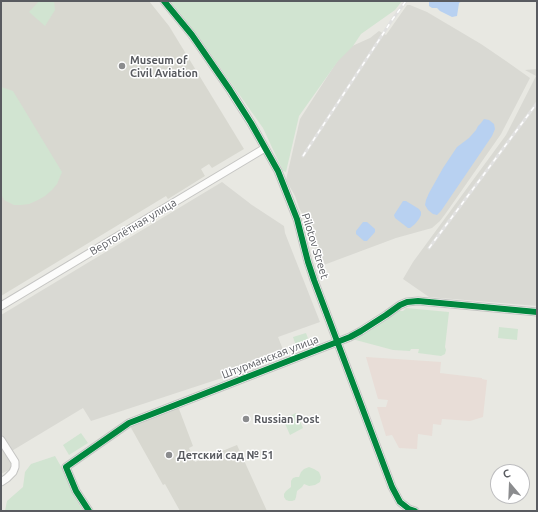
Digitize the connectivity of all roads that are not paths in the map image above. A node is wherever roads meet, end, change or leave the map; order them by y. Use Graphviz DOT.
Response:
graph roads {
  1 [pos="164,1"];
  2 [pos="265,148"];
  3 [pos="1,306"];
  4 [pos="537,312"];
  5 [pos="337,342"];
  6 [pos="1,440"];
  7 [pos="1,482"];
  8 [pos="89,511"];
  9 [pos="415,511"];
  1 -- 2 [label="street, Pilotov Street"];
  2 -- 3 [label="street, Вертолётная улица"];
  2 -- 5 [label="street, Pilotov Street"];
  4 -- 5 [label="street, Штурманская улица"];
  5 -- 8 [label="street, Штурманская улица"];
  5 -- 9 [label="street, Pilotov Street"];
  6 -- 7 [label="street"];
}
